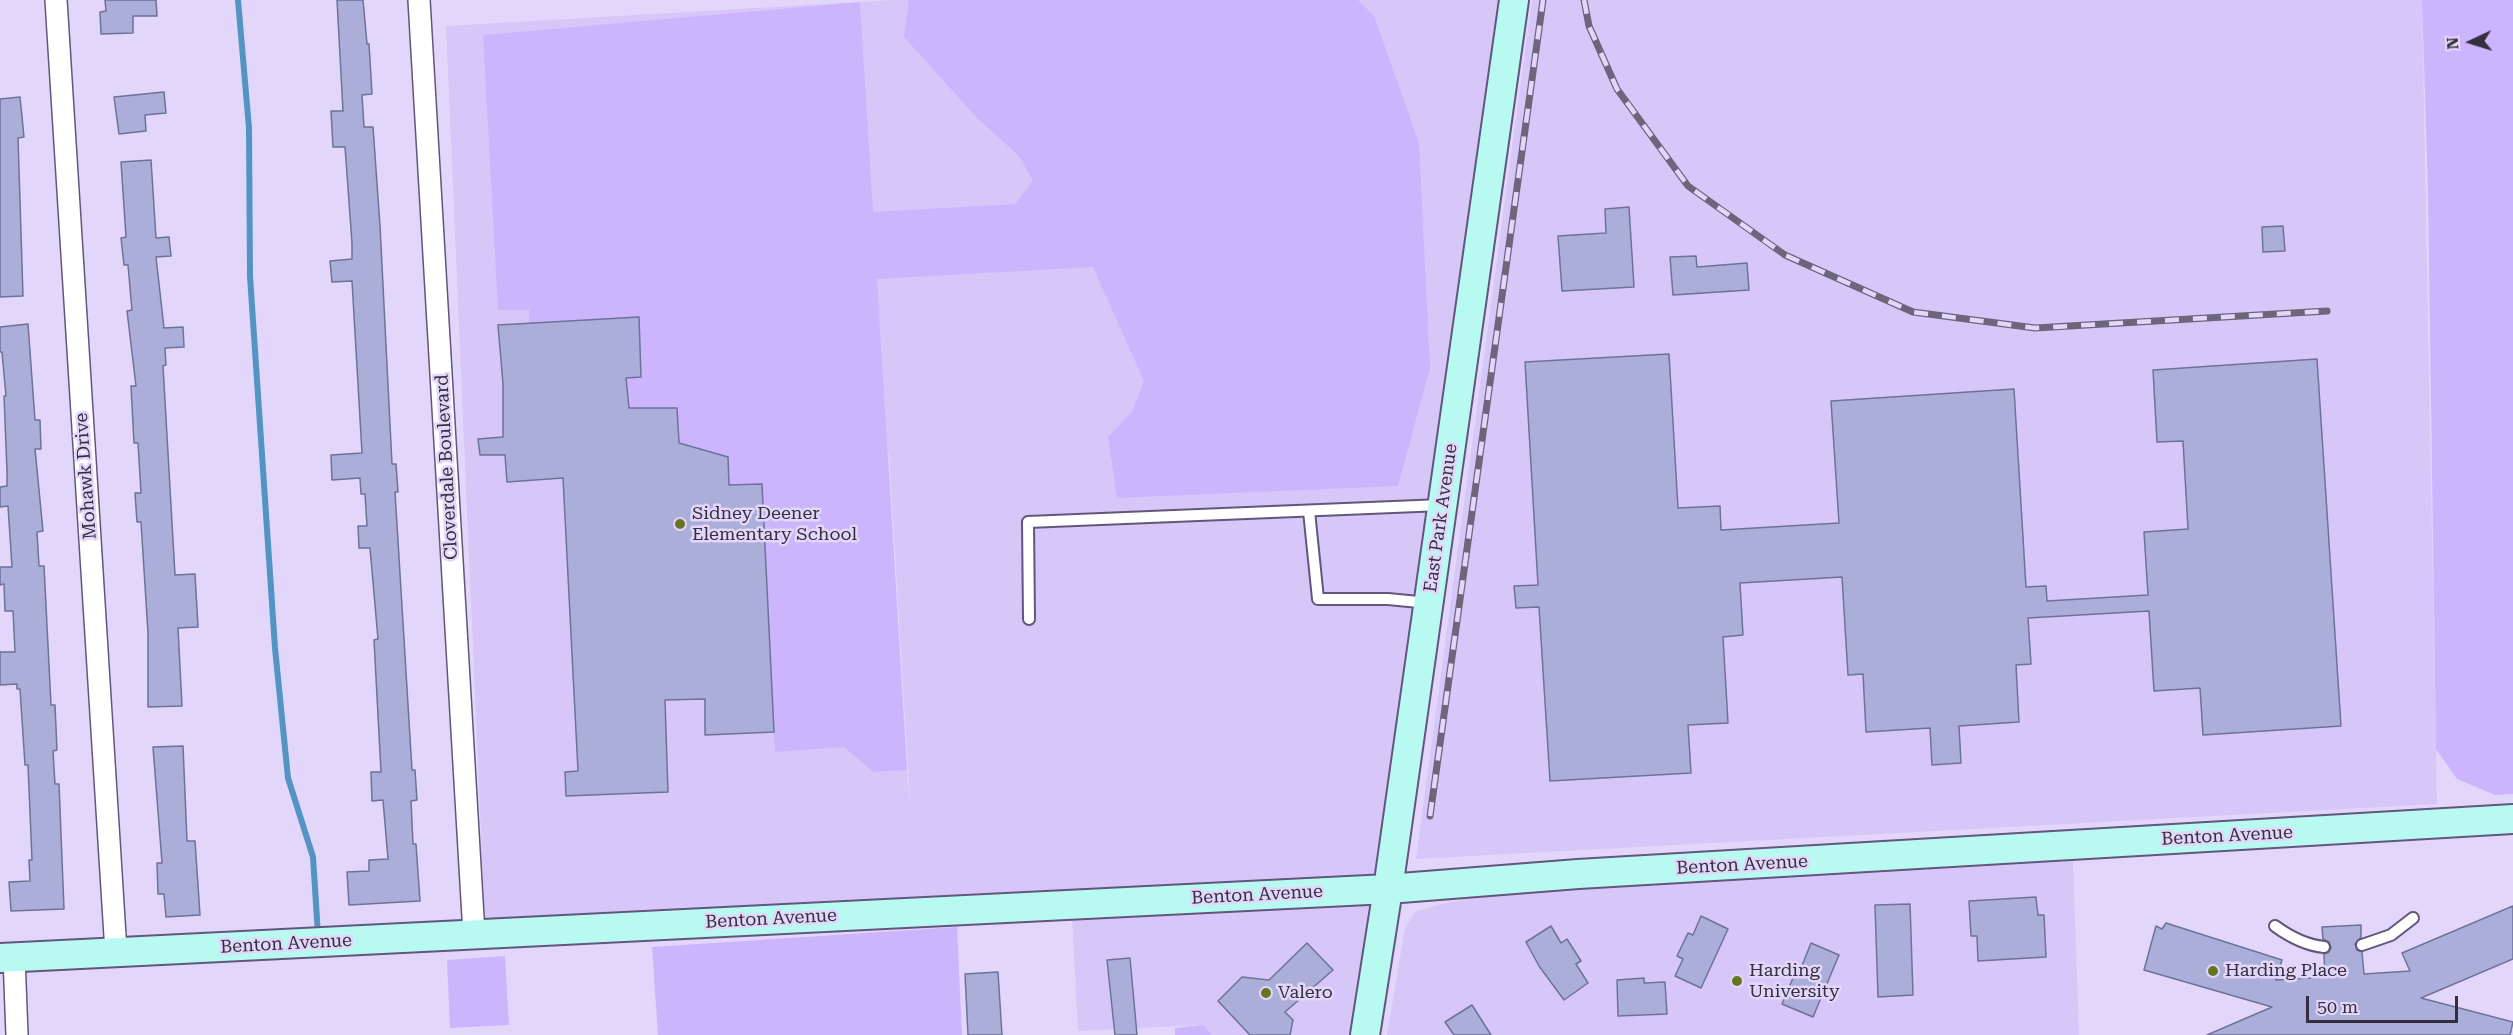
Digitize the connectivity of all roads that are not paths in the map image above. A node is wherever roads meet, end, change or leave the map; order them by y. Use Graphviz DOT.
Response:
graph roads {
  1 [pos="56,0"];
  2 [pos="419,0"];
  3 [pos="1514,0"];
  4 [pos="1443,505"];
  5 [pos="1309,511"];
  6 [pos="1429,603"];
  7 [pos="1029,619"];
  8 [pos="2513,819"];
  9 [pos="1388,889"];
  10 [pos="2413,918"];
  11 [pos="2275,926"];
  12 [pos="474,934"];
  13 [pos="2362,945"];
  14 [pos="2324,947"];
  15 [pos="116,952"];
  16 [pos="7,957"];
  17 [pos="17,1035"];
  18 [pos="1365,1035"];
  1 -- 15 [label="street, Mohawk Drive"];
  2 -- 12 [label="street, Cloverdale Boulevard"];
  3 -- 4 [label="street, East Park Avenue"];
  4 -- 5 [label="lane"];
  4 -- 6 [label="street, East Park Avenue"];
  5 -- 6 [label="lane"];
  5 -- 7 [label="lane"];
  6 -- 9 [label="street, East Park Avenue"];
  8 -- 9 [label="street, Benton Avenue"];
  9 -- 12 [label="street, Benton Avenue"];
  9 -- 18 [label="street, East Park Avenue"];
  10 -- 13 [label="lane"];
  11 -- 14 [label="lane"];
  12 -- 15 [label="street, Benton Avenue"];
  15 -- 16 [label="street, Benton Avenue"];
  16 -- 17 [label="street"];
}
